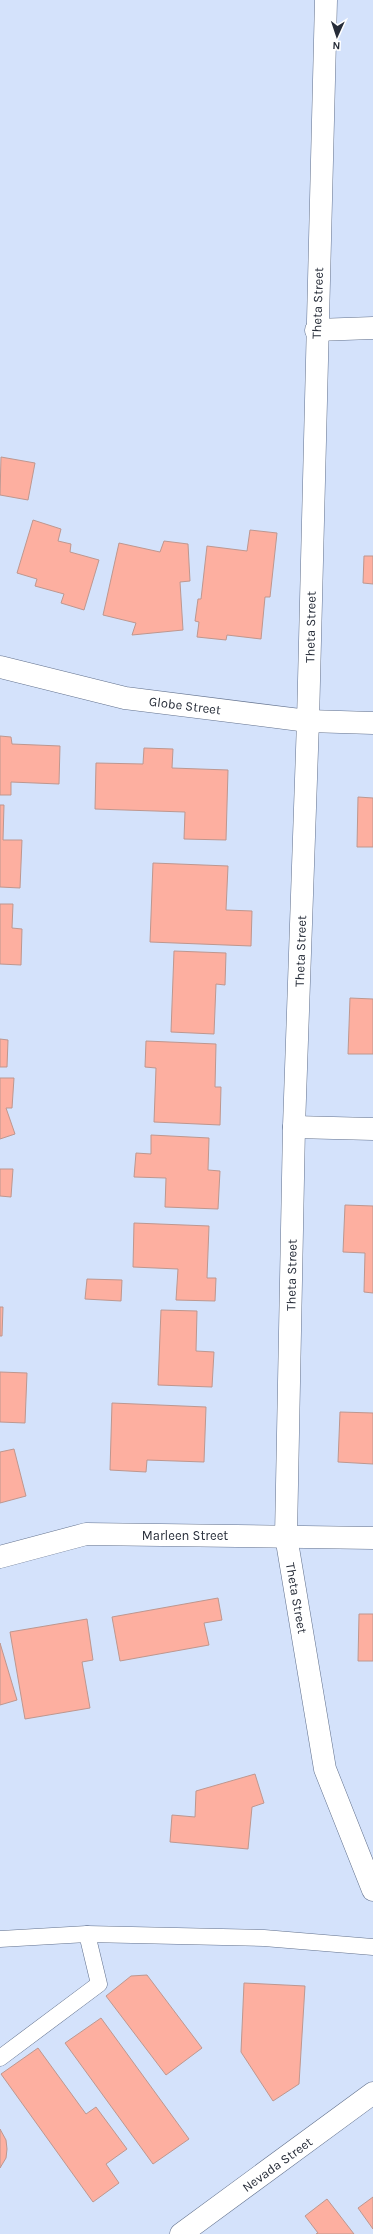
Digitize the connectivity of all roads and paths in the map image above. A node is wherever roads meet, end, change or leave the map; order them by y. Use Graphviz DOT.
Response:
graph roads {
  1 [pos="326,0"];
  2 [pos="373,328"];
  3 [pos="316,330"];
  4 [pos="0,667"];
  5 [pos="308,721"];
  6 [pos="373,723"];
  7 [pos="294,1127"];
  8 [pos="373,1129"];
  9 [pos="286,1536"];
  10 [pos="373,1538"];
  11 [pos="0,1557"];
  12 [pos="373,1890"];
  13 [pos="87,1934"];
  14 [pos="0,1939"];
  15 [pos="373,1947"];
  16 [pos="0,2058"];
  17 [pos="373,2093"];
  18 [pos="181,2234"];
  1 -- 3 [label="street, Theta Street"];
  2 -- 3 [label="street"];
  3 -- 5 [label="street, Theta Street"];
  4 -- 5 [label="street, Globe Street"];
  5 -- 6 [label="street, Globe Street"];
  5 -- 7 [label="street, Theta Street"];
  7 -- 8 [label="street"];
  7 -- 9 [label="street, Theta Street"];
  9 -- 10 [label="street, Marleen Street"];
  9 -- 11 [label="street, Marleen Street"];
  9 -- 12 [label="street, Theta Street"];
  13 -- 14 [label="lane"];
  13 -- 15 [label="lane"];
  13 -- 16 [label="lane"];
  17 -- 18 [label="street, Nevada Street"];
}
